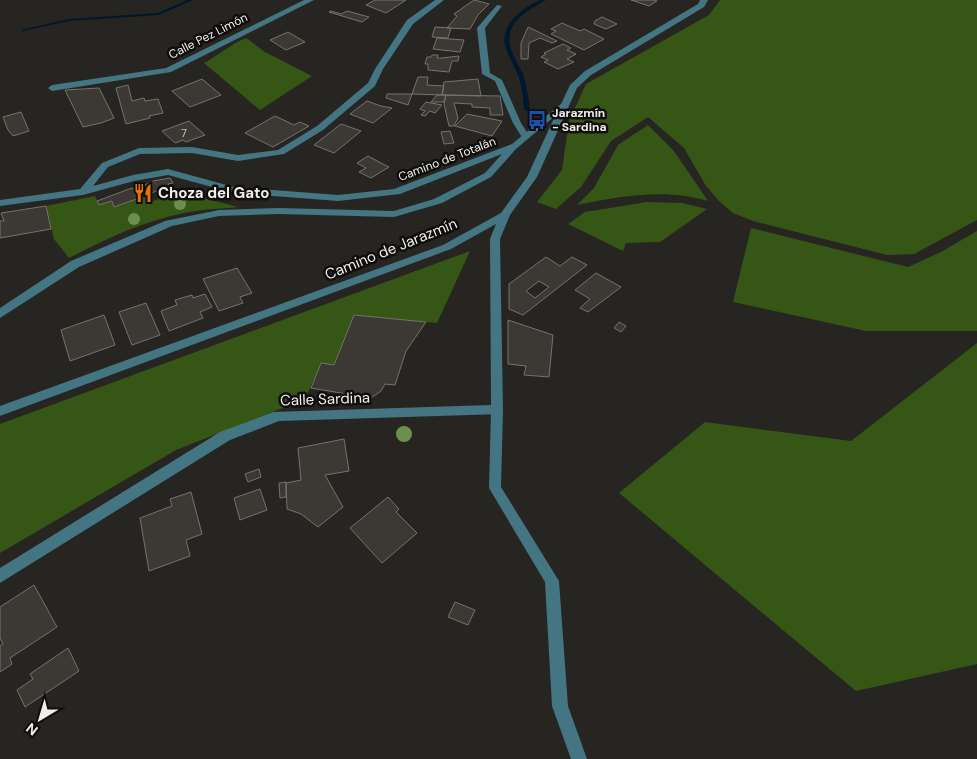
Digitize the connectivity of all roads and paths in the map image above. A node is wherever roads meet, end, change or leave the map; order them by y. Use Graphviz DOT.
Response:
graph roads {
  1 [pos="310,0"];
  2 [pos="440,0"];
  3 [pos="704,0"];
  4 [pos="499,6"];
  5 [pos="52,88"];
  6 [pos="563,104"];
  7 [pos="526,136"];
  8 [pos="515,146"];
  9 [pos="83,192"];
  10 [pos="0,203"];
  11 [pos="505,215"];
  12 [pos="0,314"];
  13 [pos="496,410"];
  14 [pos="0,411"];
  15 [pos="0,576"];
  16 [pos="578,759"];
  1 -- 5 [label="street, Calle Pez Limón"];
  2 -- 9 [label="street"];
  3 -- 6 [label="street, Camino de Jarazmín"];
  4 -- 7 [label="lane"];
  6 -- 7 [label="street, Camino de Totalán"];
  6 -- 11 [label="street, Camino de Jarazmín"];
  7 -- 8 [label="street, Camino de Totalán"];
  8 -- 9 [label="street, Camino de Totalán"];
  8 -- 12 [label="street"];
  9 -- 10 [label="street, Camino de Totalán"];
  11 -- 13 [label="street"];
  11 -- 14 [label="street, Camino de Jarazmín"];
  13 -- 15 [label="street, Calle Sardina"];
  13 -- 16 [label="lane"];
}
